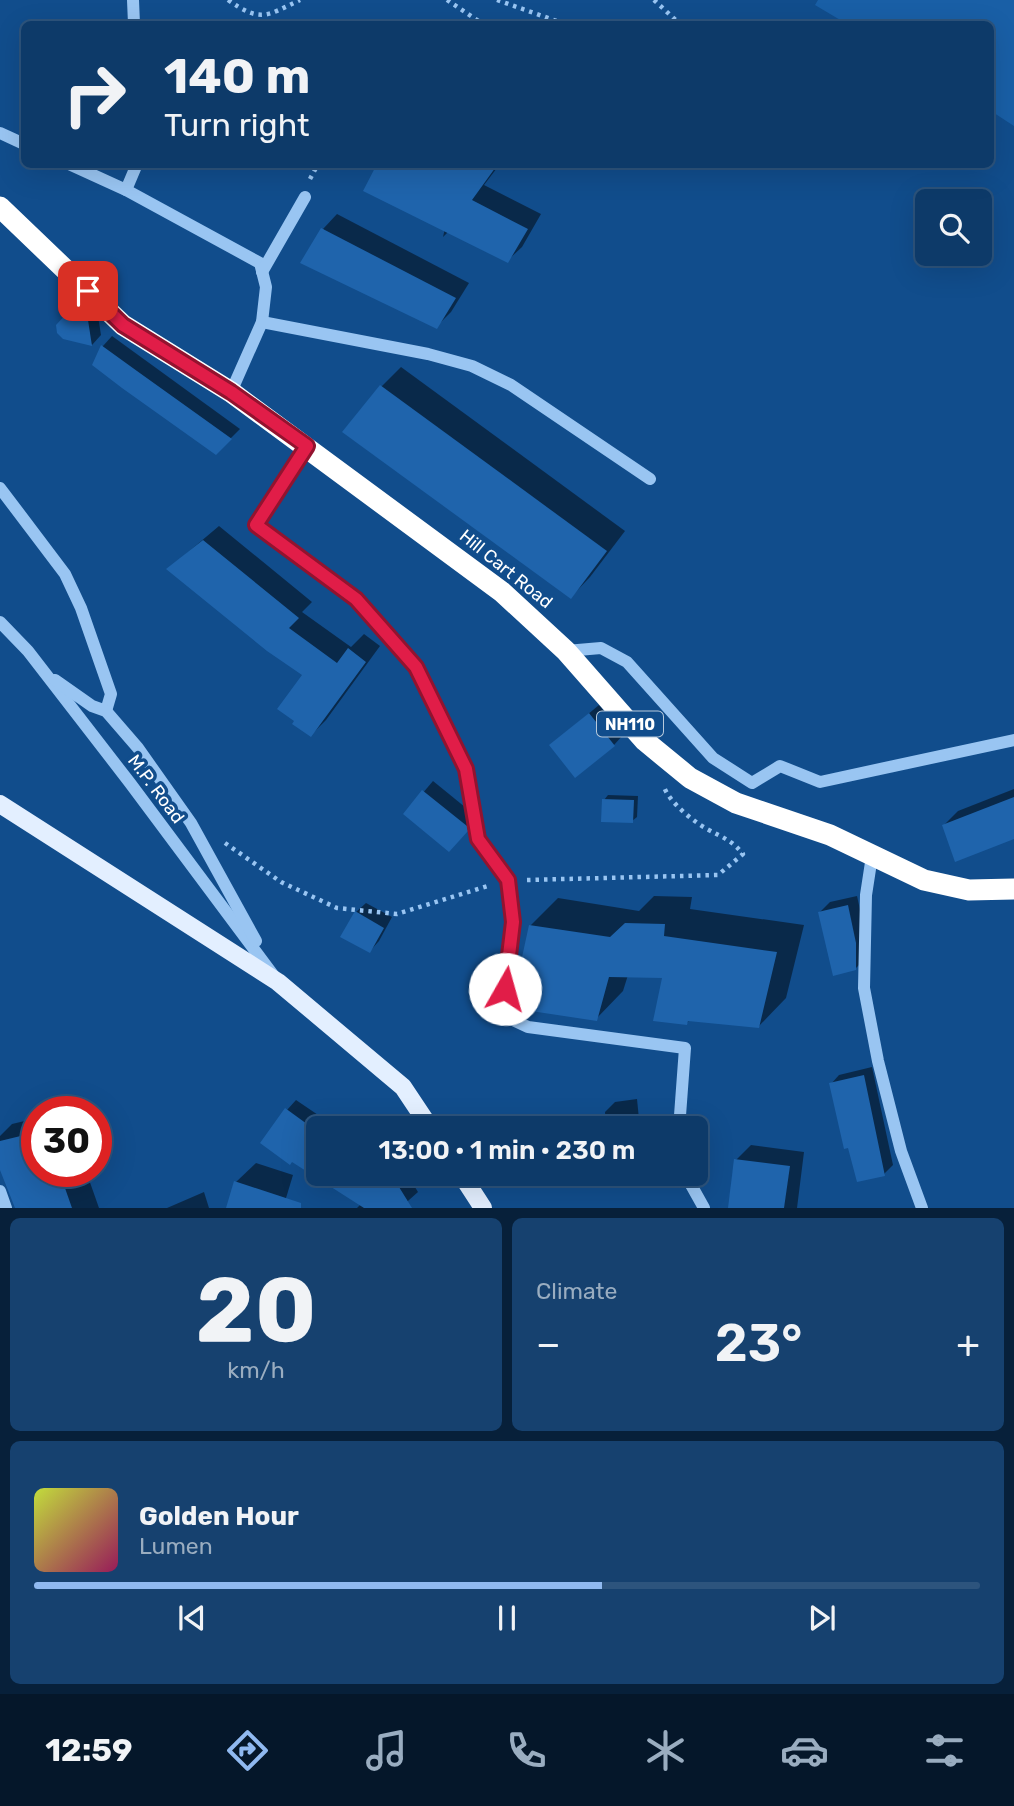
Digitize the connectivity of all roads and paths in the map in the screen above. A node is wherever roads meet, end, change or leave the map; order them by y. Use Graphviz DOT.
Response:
graph roads {
  1 [pos="133,0"];
  2 [pos="228,0"];
  3 [pos="300,0"];
  4 [pos="447,0"];
  5 [pos="497,0"];
  6 [pos="654,0"];
  7 [pos="134,21"];
  8 [pos="478,21"];
  9 [pos="556,21"];
  10 [pos="677,21"];
  11 [pos="0,133"];
  12 [pos="21,143"];
  13 [pos="78,168"];
  14 [pos="135,168"];
  15 [pos="126,190"];
  16 [pos="305,197"];
  17 [pos="0,207"];
  18 [pos="262,272"];
  19 [pos="262,322"];
  20 [pos="231,392"];
  21 [pos="307,446"];
  22 [pos="650,479"];
  23 [pos="0,488"];
  24 [pos="0,622"];
  25 [pos="566,651"];
  26 [pos="46,674"];
  27 [pos="106,711"];
  28 [pos="1014,740"];
  29 [pos="0,804"];
  30 [pos="872,856"];
  31 [pos="1014,889"];
  32 [pos="278,982"];
  33 [pos="422,1116"];
  34 [pos="680,1116"];
  35 [pos="469,1186"];
  36 [pos="692,1186"];
  37 [pos="0,1191"];
  38 [pos="6,1208"];
  39 [pos="483,1208"];
  40 [pos="704,1208"];
  41 [pos="922,1208"];
  1 -- 7 [label="street"];
  2 -- 3 [label="path"];
  4 -- 8 [label="path"];
  5 -- 9 [label="path"];
  6 -- 10 [label="path"];
  11 -- 12 [label="street"];
  13 -- 15 [label="street"];
  14 -- 15 [label="street"];
  15 -- 18 [label="street"];
  16 -- 18 [label="street"];
  17 -- 20 [label="highway, Hill Cart Road / NH110"];
  18 -- 19 [label="street"];
  19 -- 20 [label="street"];
  19 -- 22 [label="street"];
  20 -- 21 [label="highway, Hill Cart Road / NH110"];
  21 -- 25 [label="highway, Hill Cart Road / NH110"];
  21 -- 34 [label="street"];
  23 -- 27 [label="street"];
  24 -- 26 [label="street, M.P. Road"];
  25 -- 28 [label="street"];
  25 -- 30 [label="highway, Hill Cart Road / NH110"];
  26 -- 27 [label="street"];
  26 -- 32 [label="street, M.P. Road"];
  27 -- 32 [label="street"];
  29 -- 32 [label="main road"];
  30 -- 31 [label="highway, Hill Cart Road / NH110"];
  30 -- 41 [label="street"];
  32 -- 33 [label="main road"];
  35 -- 39 [label="main road"];
  36 -- 40 [label="street"];
  37 -- 38 [label="street"];
}
